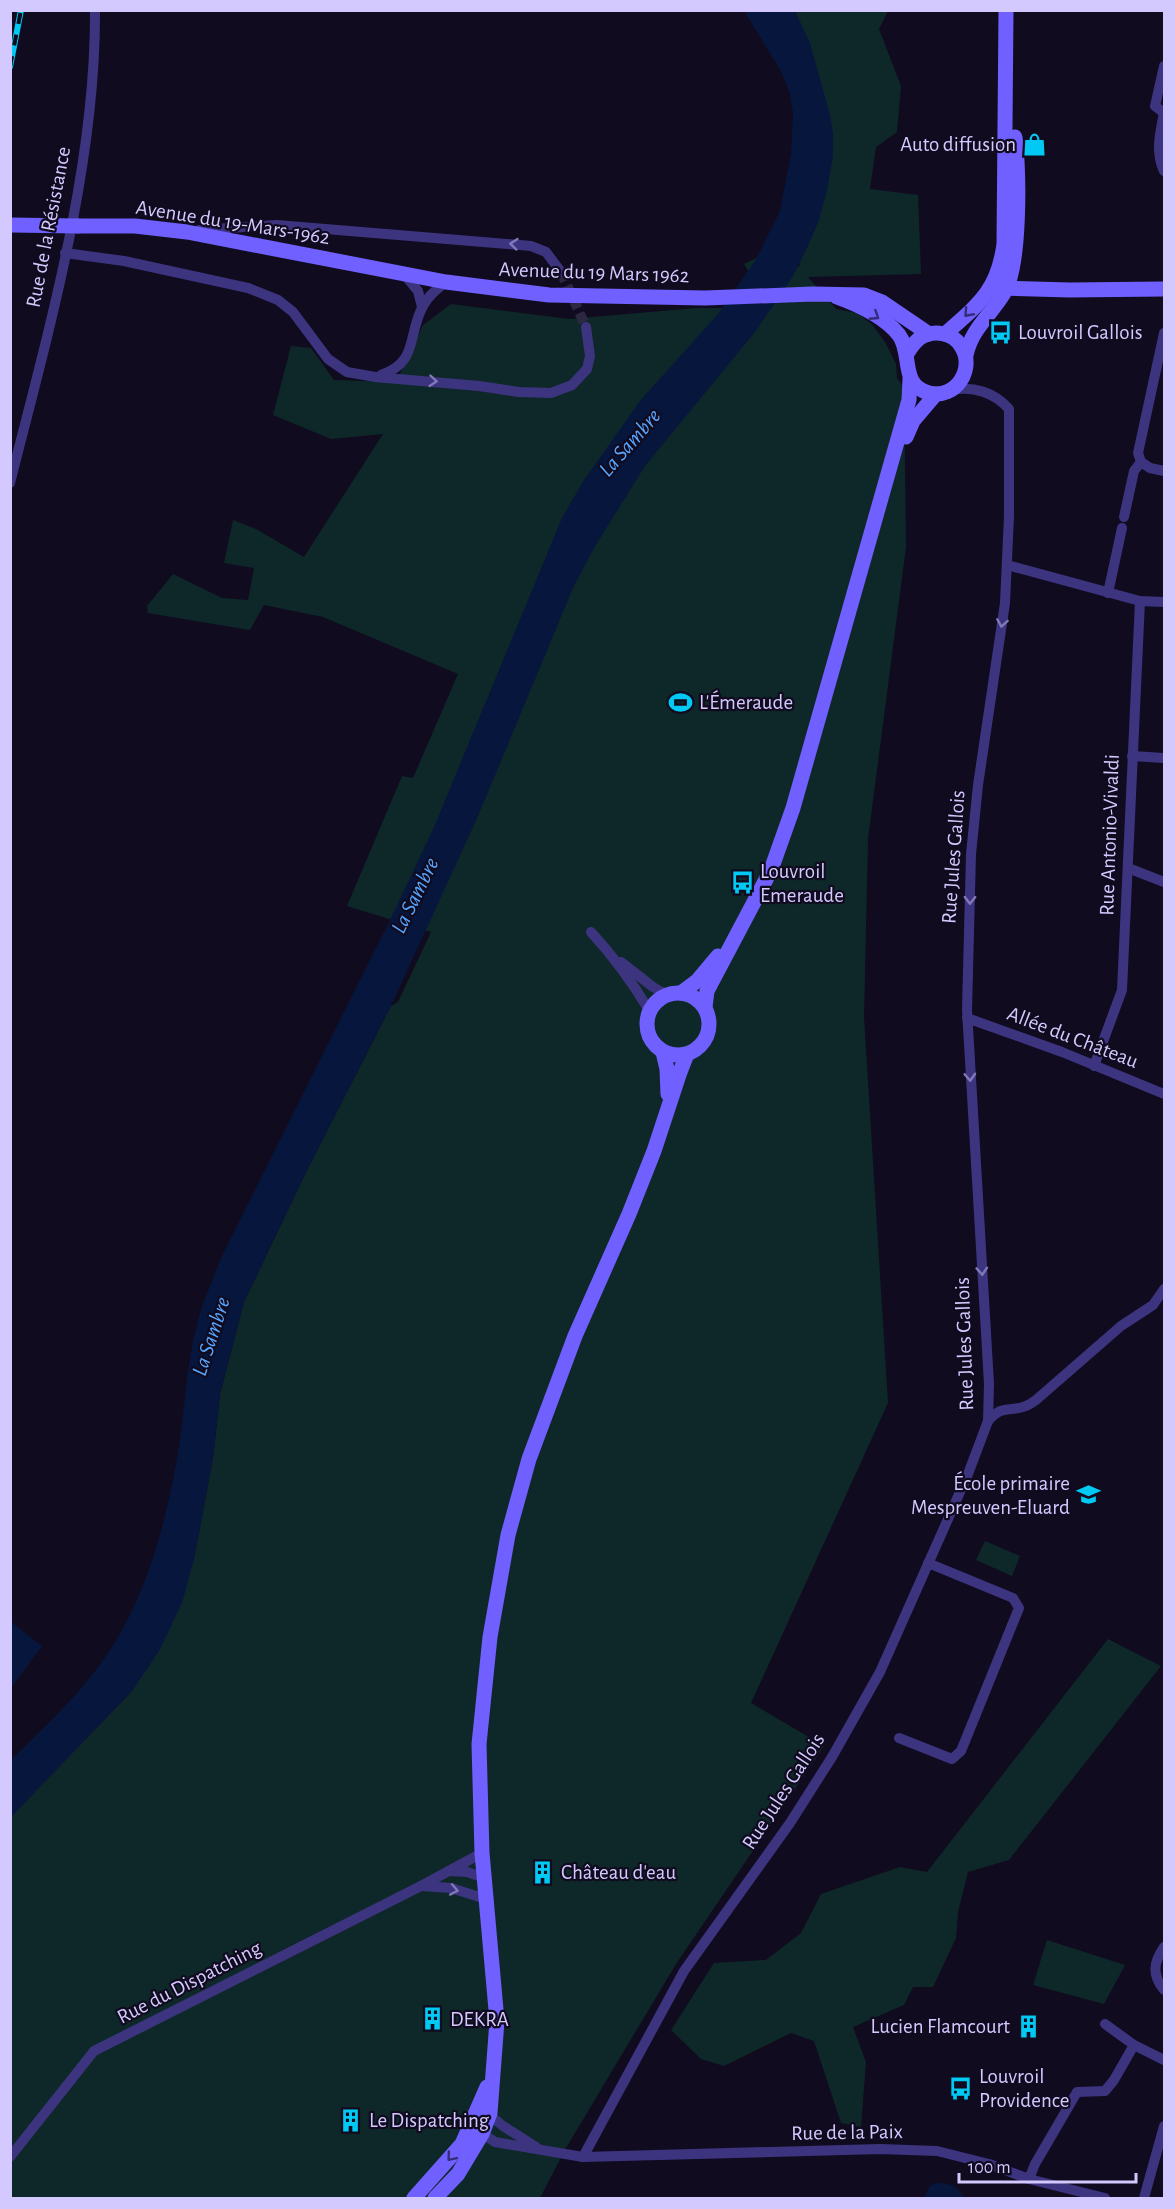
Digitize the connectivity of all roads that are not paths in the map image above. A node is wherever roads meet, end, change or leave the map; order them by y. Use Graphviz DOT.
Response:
graph roads {
  1 [pos="95,10"];
  2 [pos="1006,10"];
  3 [pos="1164,66"];
  4 [pos="1007,86"];
  5 [pos="1006,136"];
  6 [pos="1164,171"];
  7 [pos="1017,209"];
  8 [pos="10,225"];
  9 [pos="187,232"];
  10 [pos="65,253"];
  11 [pos="561,272"];
  12 [pos="404,273"];
  13 [pos="446,282"];
  14 [pos="1007,287"];
  15 [pos="1164,289"];
  16 [pos="990,290"];
  17 [pos="1060,290"];
  18 [pos="821,294"];
  19 [pos="995,305"];
  20 [pos="422,307"];
  21 [pos="586,327"];
  22 [pos="1164,333"];
  23 [pos="929,334"];
  24 [pos="945,334"];
  25 [pos="906,355"];
  26 [pos="966,355"];
  27 [pos="966,372"];
  28 [pos="375,377"];
  29 [pos="910,379"];
  30 [pos="944,392"];
  31 [pos="989,394"];
  32 [pos="1141,462"];
  33 [pos="1164,471"];
  34 [pos="10,483"];
  35 [pos="875,525"];
  36 [pos="1007,565"];
  37 [pos="1108,593"];
  38 [pos="1140,601"];
  39 [pos="1164,602"];
  40 [pos="1132,756"];
  41 [pos="1164,758"];
  42 [pos="1128,868"];
  43 [pos="1164,882"];
  44 [pos="591,932"];
  45 [pos="733,938"];
  46 [pos="609,952"];
  47 [pos="674,994"];
  48 [pos="705,1007"];
  49 [pos="650,1012"];
  50 [pos="967,1018"];
  51 [pos="663,1052"];
  52 [pos="687,1054"];
  53 [pos="1094,1066"];
  54 [pos="1164,1094"];
  55 [pos="669,1106"];
  56 [pos="1164,1289"];
  57 [pos="1164,1300"];
  58 [pos="1153,1305"];
  59 [pos="988,1421"];
  60 [pos="928,1563"];
  61 [pos="899,1738"];
  62 [pos="483,1853"];
  63 [pos="449,1871"];
  64 [pos="485,1878"];
  65 [pos="421,1887"];
  66 [pos="486,1899"];
  67 [pos="1164,1947"];
  68 [pos="1164,1990"];
  69 [pos="1105,2024"];
  70 [pos="1134,2045"];
  71 [pos="1164,2060"];
  72 [pos="484,2111"];
  73 [pos="1164,2126"];
  74 [pos="476,2130"];
  75 [pos="539,2149"];
  76 [pos="10,2157"];
  77 [pos="583,2157"];
  78 [pos="1029,2179"];
  79 [pos="414,2199"];
  80 [pos="435,2199"];
  81 [pos="1105,2199"];
  82 [pos="1144,2199"];
  1 -- 10 [label="street, Rue de la Résistance"];
  2 -- 4 [label="street"];
  3 -- 6 [label="street"];
  4 -- 5 [label="street"];
  4 -- 7 [label="street"];
  5 -- 7 [label="street"];
  5 -- 16 [label="street"];
  7 -- 14 [label="street"];
  8 -- 9 [label="street, Avenue du 19-Mars-1962, bridge"];
  11 -- 9 [label="street, one-way"];
  9 -- 12 [label="street, Avenue du 19-Mars-1962"];
  10 -- 28 [label="street"];
  10 -- 34 [label="street, Rue de la Résistance"];
  12 -- 13 [label="street, Avenue du 19-Mars-1962"];
  12 -- 20 [label="street"];
  13 -- 18 [label="street, Avenue du 19 Mars 1962"];
  13 -- 20 [label="street"];
  14 -- 16 [label="street"];
  14 -- 17 [label="street"];
  14 -- 19 [label="street"];
  15 -- 17 [label="street"];
  16 -- 24 [label="street, one-way"];
  17 -- 19 [label="street"];
  18 -- 23 [label="street"];
  18 -- 25 [label="street, one-way"];
  19 -- 26 [label="street"];
  20 -- 28 [label="street"];
  28 -- 21 [label="street, one-way"];
  22 -- 32 [label="street"];
  23 -- 24 [label="street"];
  23 -- 25 [label="street"];
  24 -- 26 [label="street"];
  25 -- 29 [label="street"];
  26 -- 27 [label="street"];
  27 -- 30 [label="street"];
  27 -- 31 [label="street"];
  29 -- 30 [label="street"];
  29 -- 35 [label="street"];
  30 -- 31 [label="street"];
  30 -- 35 [label="street"];
  31 -- 36 [label="street, Rue Jules Gallois"];
  32 -- 33 [label="street"];
  32 -- 37 [label="street"];
  35 -- 45 [label="street"];
  36 -- 37 [label="street"];
  36 -- 50 [label="street, Rue Jules Gallois, one-way"];
  37 -- 38 [label="street"];
  38 -- 39 [label="street"];
  38 -- 40 [label="street, Rue Antonio-Vivaldi"];
  40 -- 41 [label="street"];
  40 -- 42 [label="street, Rue Antonio-Vivaldi"];
  42 -- 43 [label="street"];
  42 -- 53 [label="street, Rue Antonio-Vivaldi"];
  44 -- 46 [label="street"];
  45 -- 47 [label="street"];
  45 -- 48 [label="street"];
  46 -- 47 [label="street"];
  46 -- 49 [label="street"];
  47 -- 48 [label="street"];
  47 -- 49 [label="street"];
  48 -- 52 [label="street"];
  49 -- 51 [label="street"];
  50 -- 53 [label="street, Allée du Château"];
  50 -- 59 [label="street, Rue Jules Gallois, one-way"];
  51 -- 52 [label="street"];
  51 -- 55 [label="street"];
  52 -- 55 [label="street"];
  53 -- 54 [label="street, Allée du Château"];
  55 -- 62 [label="street"];
  56 -- 58 [label="street"];
  57 -- 58 [label="street"];
  58 -- 59 [label="street"];
  59 -- 60 [label="street, Rue Jules Gallois"];
  60 -- 61 [label="street"];
  60 -- 77 [label="street, Rue Jules Gallois"];
  62 -- 63 [label="street, Rue du Dispatching"];
  62 -- 64 [label="street"];
  63 -- 64 [label="street"];
  63 -- 65 [label="street, Rue du Dispatching"];
  64 -- 66 [label="street"];
  65 -- 66 [label="street, Rue du Dispatching, one-way"];
  65 -- 76 [label="street, Rue du Dispatching"];
  66 -- 72 [label="street"];
  67 -- 68 [label="street"];
  69 -- 70 [label="street"];
  70 -- 71 [label="street"];
  70 -- 78 [label="street"];
  72 -- 74 [label="street"];
  72 -- 75 [label="street"];
  73 -- 82 [label="street"];
  74 -- 75 [label="street"];
  74 -- 79 [label="street, one-way"];
  74 -- 80 [label="street"];
  75 -- 77 [label="street"];
  77 -- 78 [label="street, Rue de la Paix"];
  78 -- 81 [label="street, Rue de la Paix"];
}
